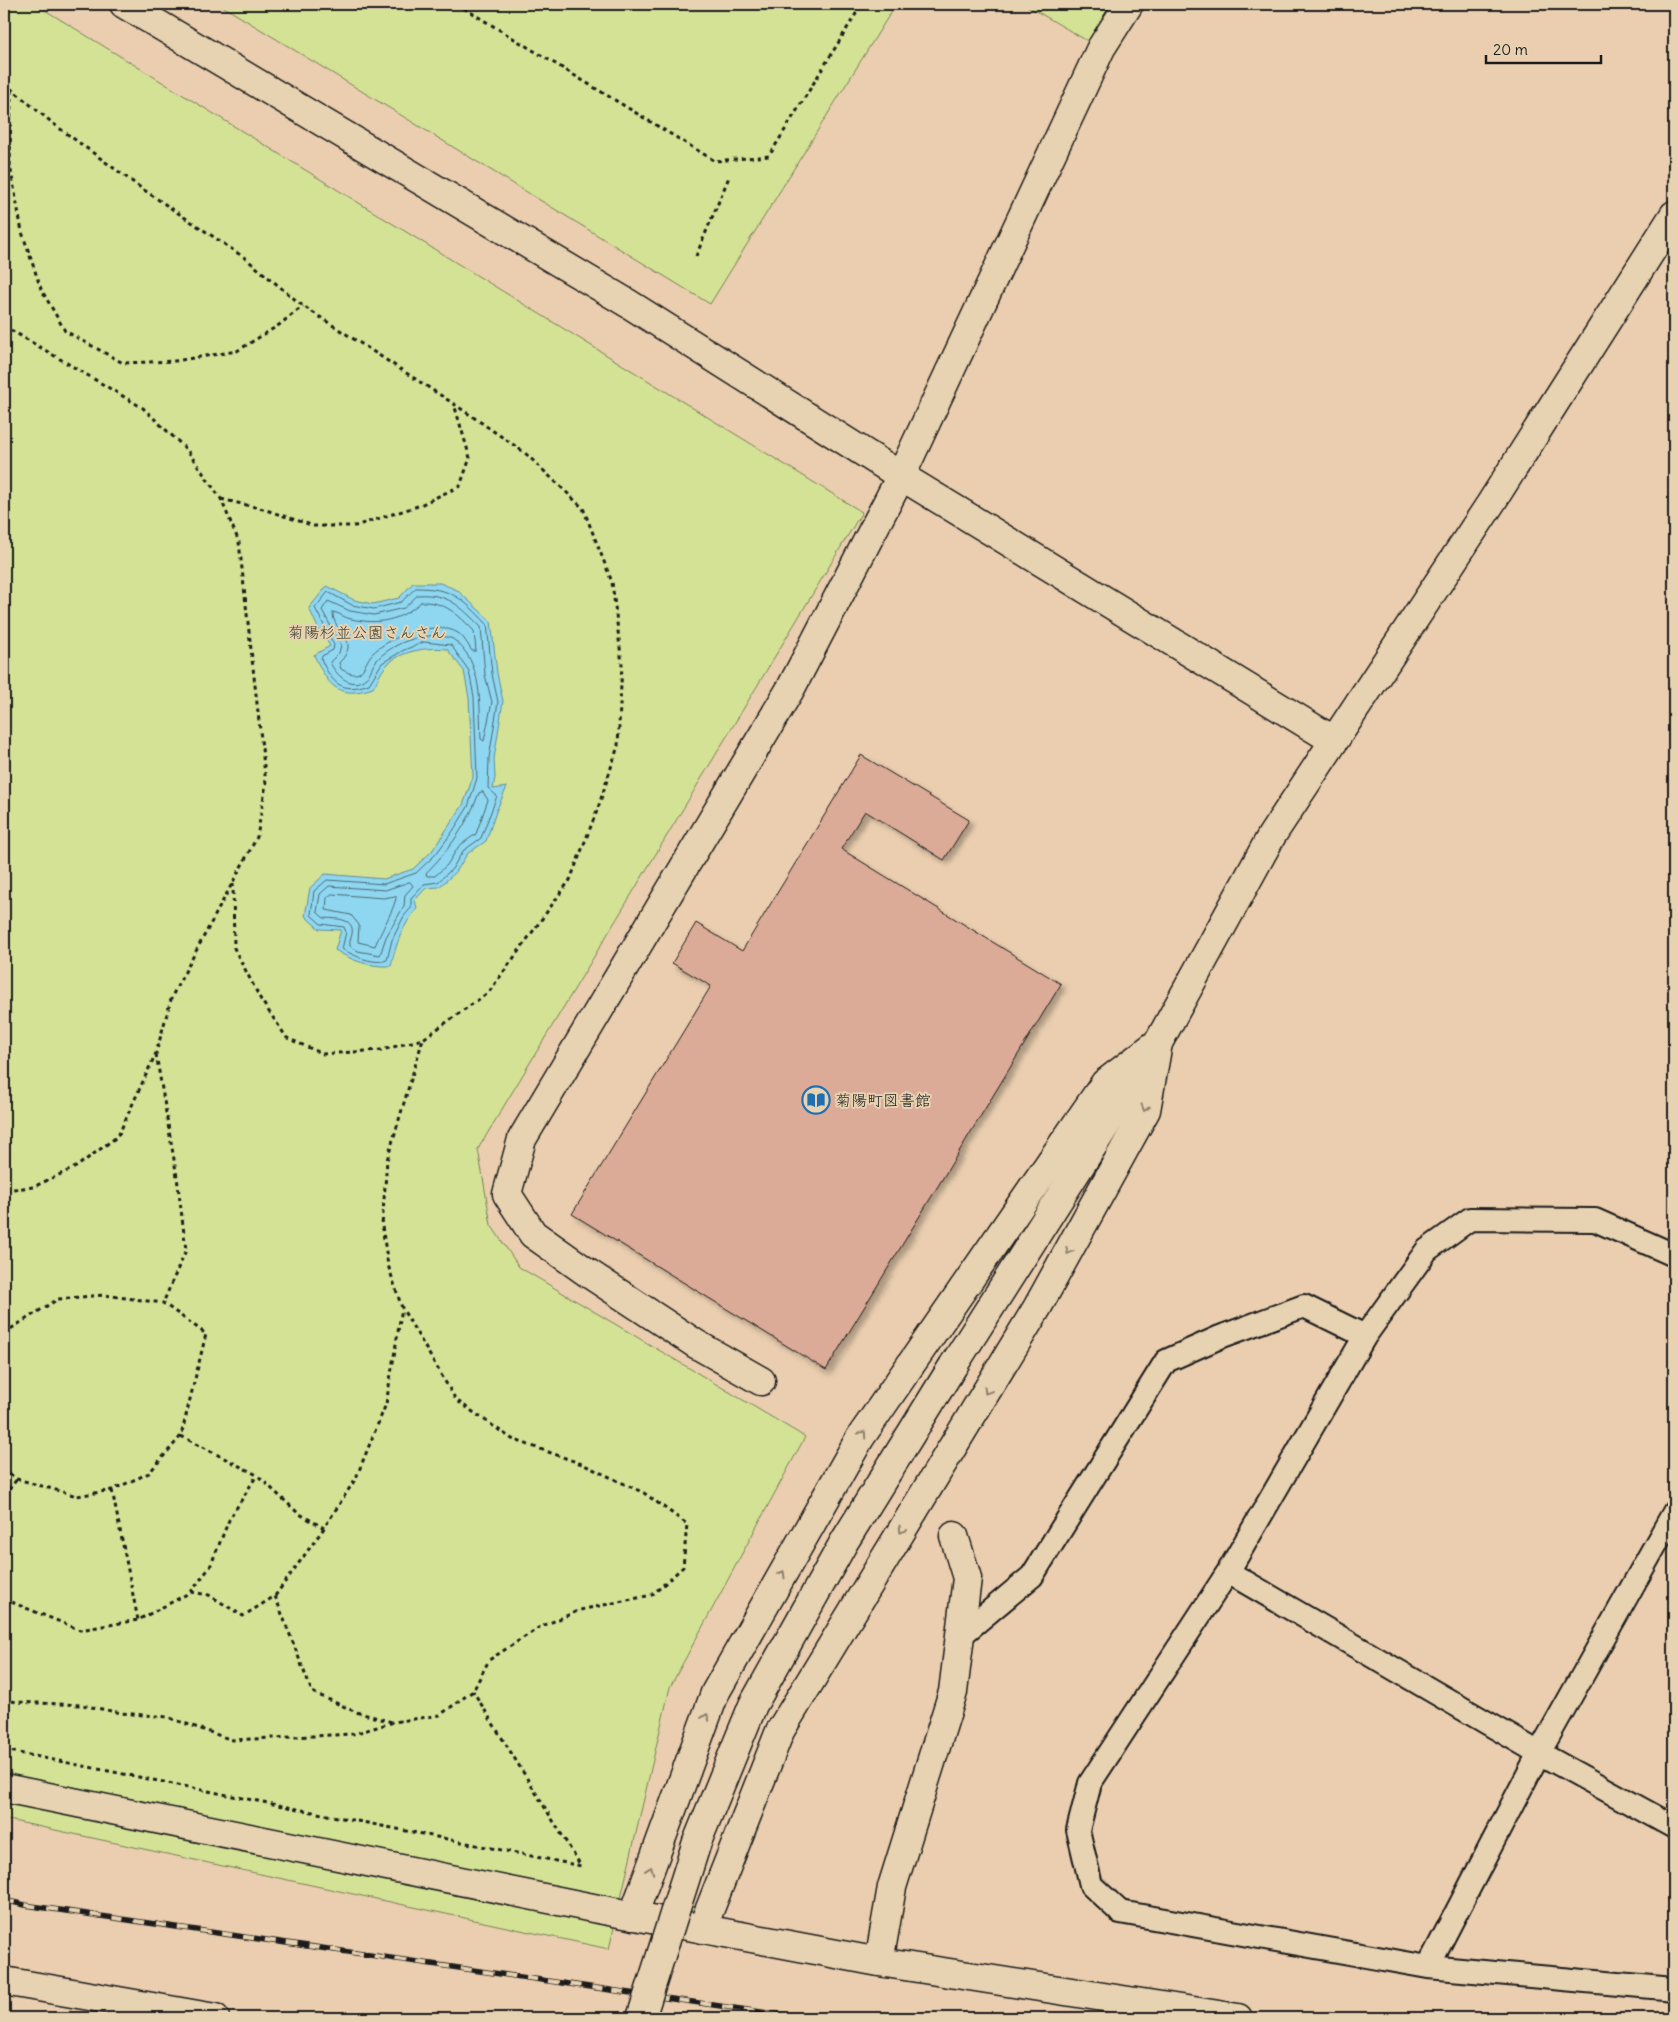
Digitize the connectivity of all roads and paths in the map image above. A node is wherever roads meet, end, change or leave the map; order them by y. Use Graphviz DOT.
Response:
graph roads {
  1 [pos="124,4"];
  2 [pos="457,4"];
  3 [pos="862,4"];
  4 [pos="1129,4"];
  5 [pos="4,84"];
  6 [pos="11,89"];
  7 [pos="729,176"];
  8 [pos="1674,215"];
  9 [pos="696,256"];
  10 [pos="302,306"];
  11 [pos="4,326"];
  12 [pos="454,404"];
  13 [pos="901,476"];
  14 [pos="221,499"];
  15 [pos="1333,740"];
  16 [pos="233,884"];
  17 [pos="423,1039"];
  18 [pos="1158,1043"];
  19 [pos="156,1053"];
  20 [pos="4,1190"];
  21 [pos="1674,1256"];
  22 [pos="163,1303"];
  23 [pos="402,1308"];
  24 [pos="4,1333"];
  25 [pos="1365,1336"];
  26 [pos="761,1381"];
  27 [pos="181,1436"];
  28 [pos="4,1470"];
  29 [pos="257,1475"];
  30 [pos="17,1480"];
  31 [pos="112,1490"];
  32 [pos="4,1496"];
  33 [pos="1674,1512"];
  34 [pos="324,1528"];
  35 [pos="954,1536"];
  36 [pos="1228,1572"];
  37 [pos="191,1592"];
  38 [pos="275,1596"];
  39 [pos="4,1599"];
  40 [pos="138,1620"];
  41 [pos="959,1637"];
  42 [pos="474,1691"];
  43 [pos="4,1699"];
  44 [pos="394,1722"];
  45 [pos="4,1750"];
  46 [pos="1539,1753"];
  47 [pos="4,1788"];
  48 [pos="1674,1827"];
  49 [pos="633,1916"];
  50 [pos="702,1929"];
  51 [pos="879,1962"];
  52 [pos="1428,1967"];
  53 [pos="4,1981"];
  54 [pos="1674,1989"];
  55 [pos="215,2018"];
  56 [pos="641,2018"];
  57 [pos="1238,2018"];
  1 -- 13 [label="street"];
  2 -- 3 [label="path"];
  4 -- 13 [label="street"];
  5 -- 6 [label="path"];
  6 -- 10 [label="path"];
  6 -- 10 [label="path"];
  7 -- 9 [label="path"];
  8 -- 15 [label="street"];
  10 -- 12 [label="path"];
  11 -- 14 [label="path"];
  12 -- 14 [label="path"];
  12 -- 17 [label="path"];
  13 -- 15 [label="street"];
  13 -- 26 [label="street"];
  14 -- 16 [label="path"];
  15 -- 18 [label="street"];
  16 -- 17 [label="path"];
  16 -- 19 [label="path"];
  17 -- 23 [label="path"];
  49 -- 18 [label="street, one-way"];
  18 -- 50 [label="street, one-way"];
  18 -- 56 [label="street, bridge"];
  19 -- 20 [label="path"];
  19 -- 22 [label="path"];
  21 -- 25 [label="lane"];
  22 -- 24 [label="path"];
  22 -- 27 [label="path"];
  23 -- 34 [label="path"];
  23 -- 42 [label="path"];
  25 -- 36 [label="lane"];
  25 -- 41 [label="lane"];
  27 -- 29 [label="path"];
  27 -- 31 [label="path"];
  28 -- 30 [label="path"];
  29 -- 34 [label="path"];
  29 -- 37 [label="path"];
  30 -- 31 [label="path"];
  30 -- 32 [label="path"];
  31 -- 40 [label="path"];
  33 -- 46 [label="lane"];
  34 -- 38 [label="path"];
  35 -- 41 [label="street"];
  36 -- 46 [label="lane"];
  36 -- 52 [label="lane"];
  37 -- 38 [label="path"];
  37 -- 40 [label="path"];
  38 -- 44 [label="path"];
  39 -- 40 [label="path"];
  41 -- 51 [label="street"];
  42 -- 44 [label="path"];
  42 -- 45 [label="path"];
  43 -- 44 [label="path"];
  46 -- 48 [label="lane"];
  46 -- 52 [label="lane"];
  47 -- 49 [label="street"];
  49 -- 50 [label="street"];
  50 -- 51 [label="street"];
  51 -- 57 [label="street"];
  52 -- 54 [label="lane"];
  53 -- 55 [label="street"];
}
